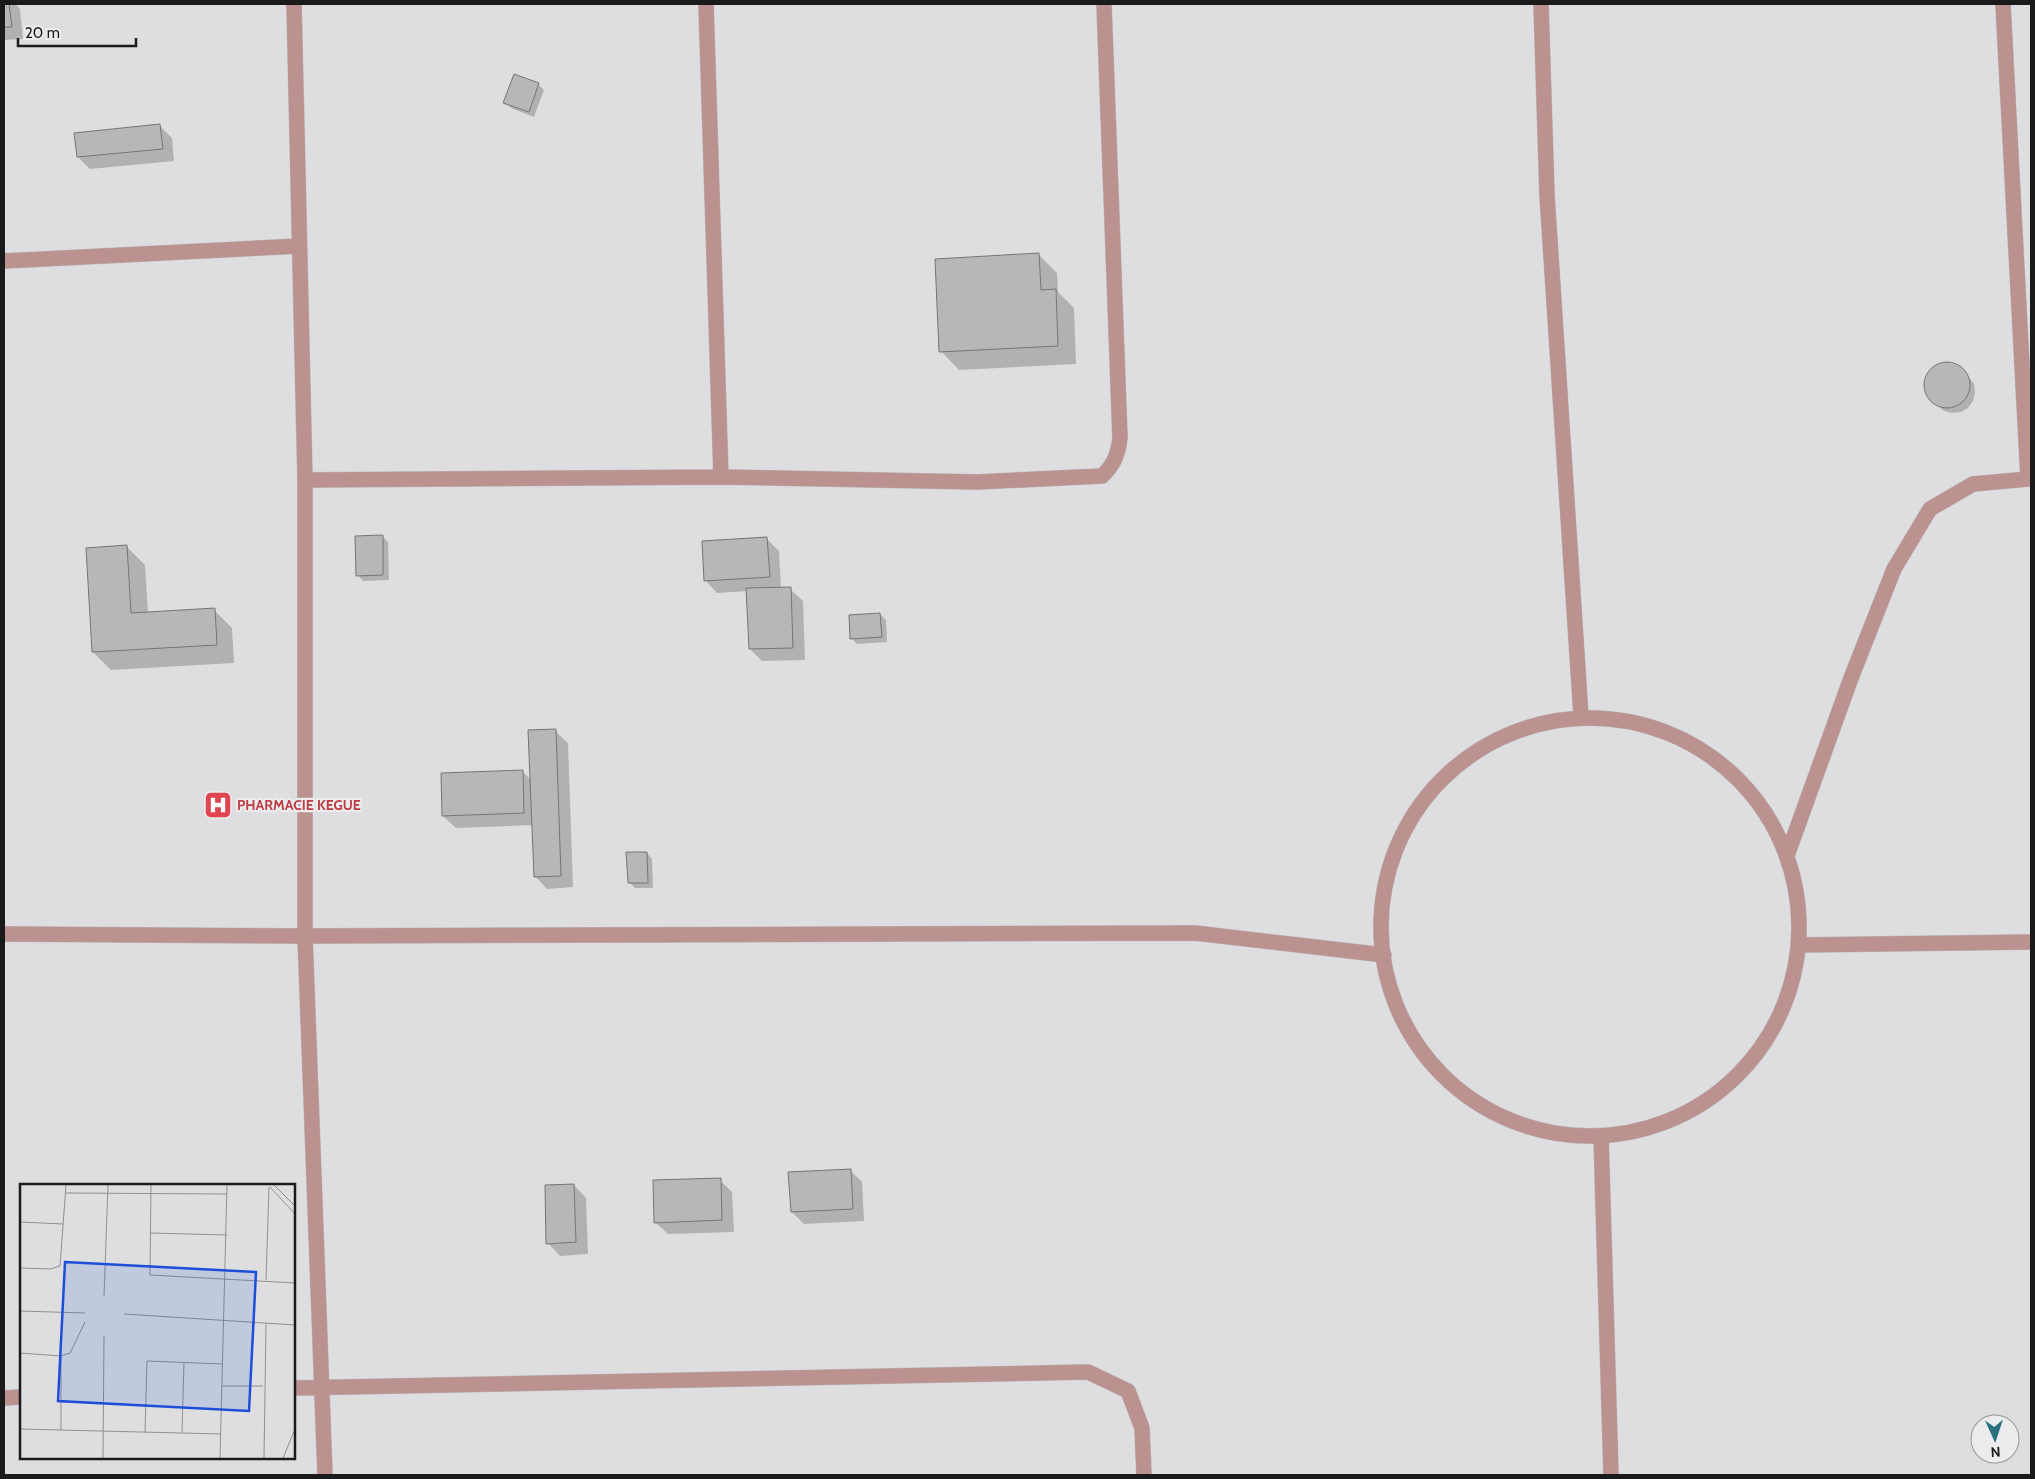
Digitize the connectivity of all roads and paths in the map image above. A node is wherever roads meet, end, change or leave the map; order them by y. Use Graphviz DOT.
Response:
graph roads {
  1 [pos="294,4"];
  2 [pos="706,4"];
  3 [pos="1104,4"];
  4 [pos="1541,4"];
  5 [pos="2003,4"];
  6 [pos="299,246"];
  7 [pos="4,261"];
  8 [pos="721,477"];
  9 [pos="2029,479"];
  10 [pos="304,480"];
  11 [pos="1581,716"];
  12 [pos="1788,853"];
  13 [pos="4,934"];
  14 [pos="305,936"];
  15 [pos="2031,942"];
  16 [pos="1800,945"];
  17 [pos="1384,955"];
  18 [pos="1601,1136"];
  19 [pos="323,1387"];
  20 [pos="295,1388"];
  21 [pos="20,1397"];
  22 [pos="4,1398"];
  23 [pos="325,1475"];
  24 [pos="1144,1475"];
  25 [pos="1611,1475"];
  1 -- 6 [label="street"];
  2 -- 8 [label="street"];
  3 -- 8 [label="street"];
  4 -- 11 [label="street"];
  5 -- 9 [label="street"];
  6 -- 7 [label="street"];
  6 -- 10 [label="street"];
  8 -- 10 [label="street"];
  9 -- 12 [label="street"];
  10 -- 14 [label="street"];
  11 -- 12 [label="street"];
  11 -- 17 [label="street"];
  12 -- 16 [label="street"];
  13 -- 14 [label="street"];
  14 -- 17 [label="street"];
  14 -- 19 [label="street"];
  15 -- 16 [label="street"];
  16 -- 18 [label="street"];
  17 -- 18 [label="street"];
  18 -- 25 [label="street"];
  19 -- 20 [label="street"];
  19 -- 23 [label="street"];
  19 -- 24 [label="street"];
  21 -- 22 [label="street"];
}
